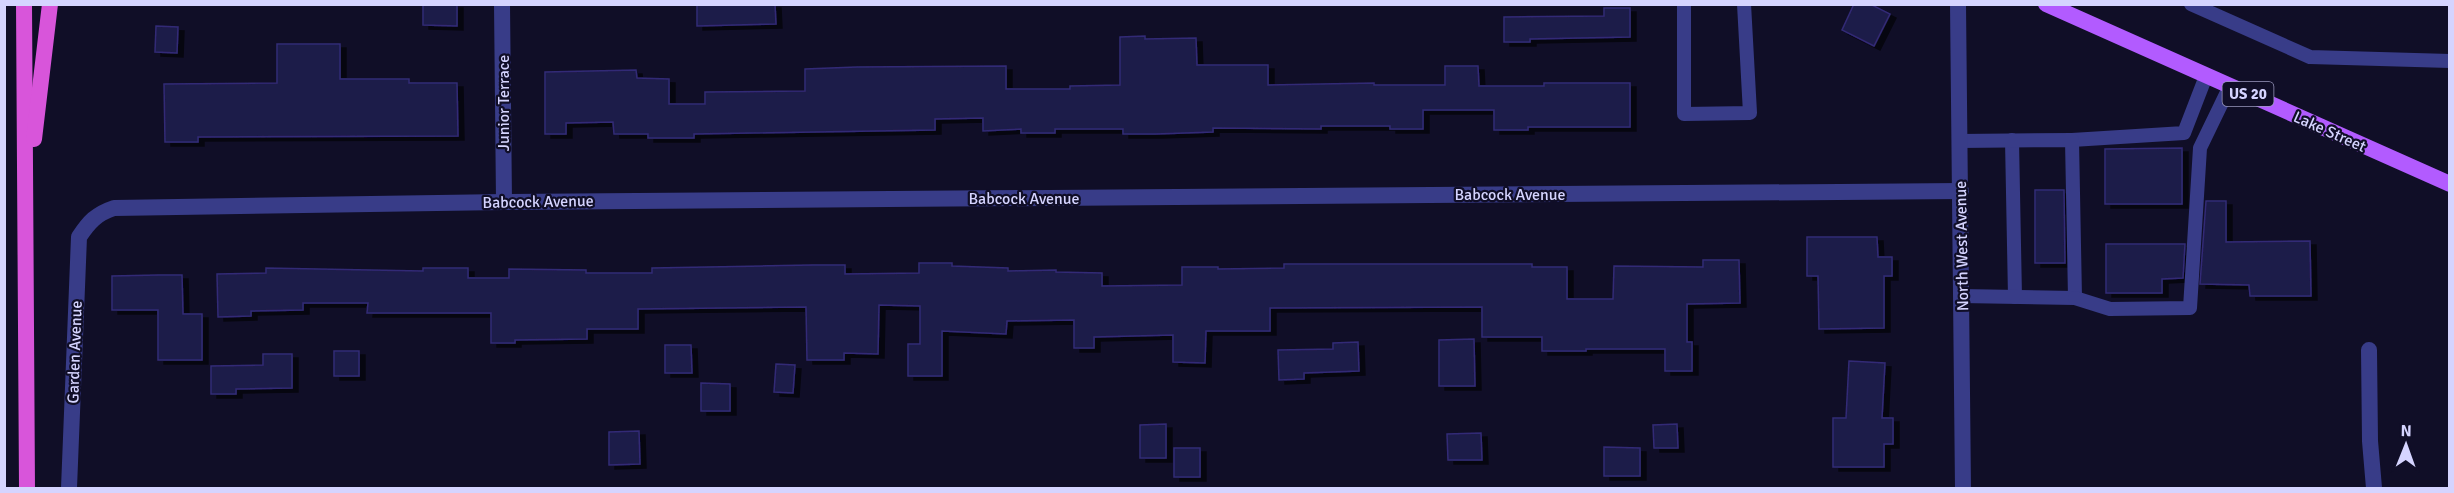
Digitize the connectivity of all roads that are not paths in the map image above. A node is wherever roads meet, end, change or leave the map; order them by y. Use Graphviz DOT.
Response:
graph roads {
  1 [pos="24,4"];
  2 [pos="50,4"];
  3 [pos="502,4"];
  4 [pos="1684,4"];
  5 [pos="1744,4"];
  6 [pos="1958,4"];
  7 [pos="2046,4"];
  8 [pos="2191,4"];
  9 [pos="2450,61"];
  10 [pos="2206,76"];
  11 [pos="2230,86"];
  12 [pos="2184,133"];
  13 [pos="2012,140"];
  14 [pos="2072,140"];
  15 [pos="1959,141"];
  16 [pos="2200,148"];
  17 [pos="2450,184"];
  18 [pos="1961,191"];
  19 [pos="504,202"];
  20 [pos="25,203"];
  21 [pos="91,219"];
  22 [pos="1961,296"];
  23 [pos="2015,297"];
  24 [pos="2075,298"];
  25 [pos="2369,350"];
  26 [pos="27,489"];
  27 [pos="69,489"];
  28 [pos="1963,489"];
  29 [pos="2374,489"];
  1 -- 20 [label="highway"];
  2 -- 20 [label="highway"];
  3 -- 19 [label="street, Junior Terrace"];
  4 -- 5 [label="lane"];
  6 -- 15 [label="street, North West Avenue"];
  7 -- 10 [label="main road, Lake Street / US 20"];
  8 -- 9 [label="lane"];
  10 -- 11 [label="main road, Lake Street / US 20"];
  10 -- 12 [label="lane"];
  11 -- 16 [label="lane"];
  11 -- 17 [label="main road, Lake Street / US 20"];
  12 -- 14 [label="lane"];
  12 -- 16 [label="lane"];
  13 -- 14 [label="lane"];
  13 -- 15 [label="lane"];
  13 -- 23 [label="lane"];
  14 -- 24 [label="lane"];
  15 -- 18 [label="street, North West Avenue"];
  16 -- 24 [label="lane"];
  18 -- 19 [label="street, Babcock Avenue"];
  18 -- 22 [label="street, North West Avenue"];
  19 -- 21 [label="street, Babcock Avenue"];
  20 -- 26 [label="highway"];
  21 -- 27 [label="street, Garden Avenue"];
  22 -- 23 [label="lane"];
  22 -- 28 [label="street, North West Avenue"];
  23 -- 24 [label="lane"];
  25 -- 29 [label="street"];
}
